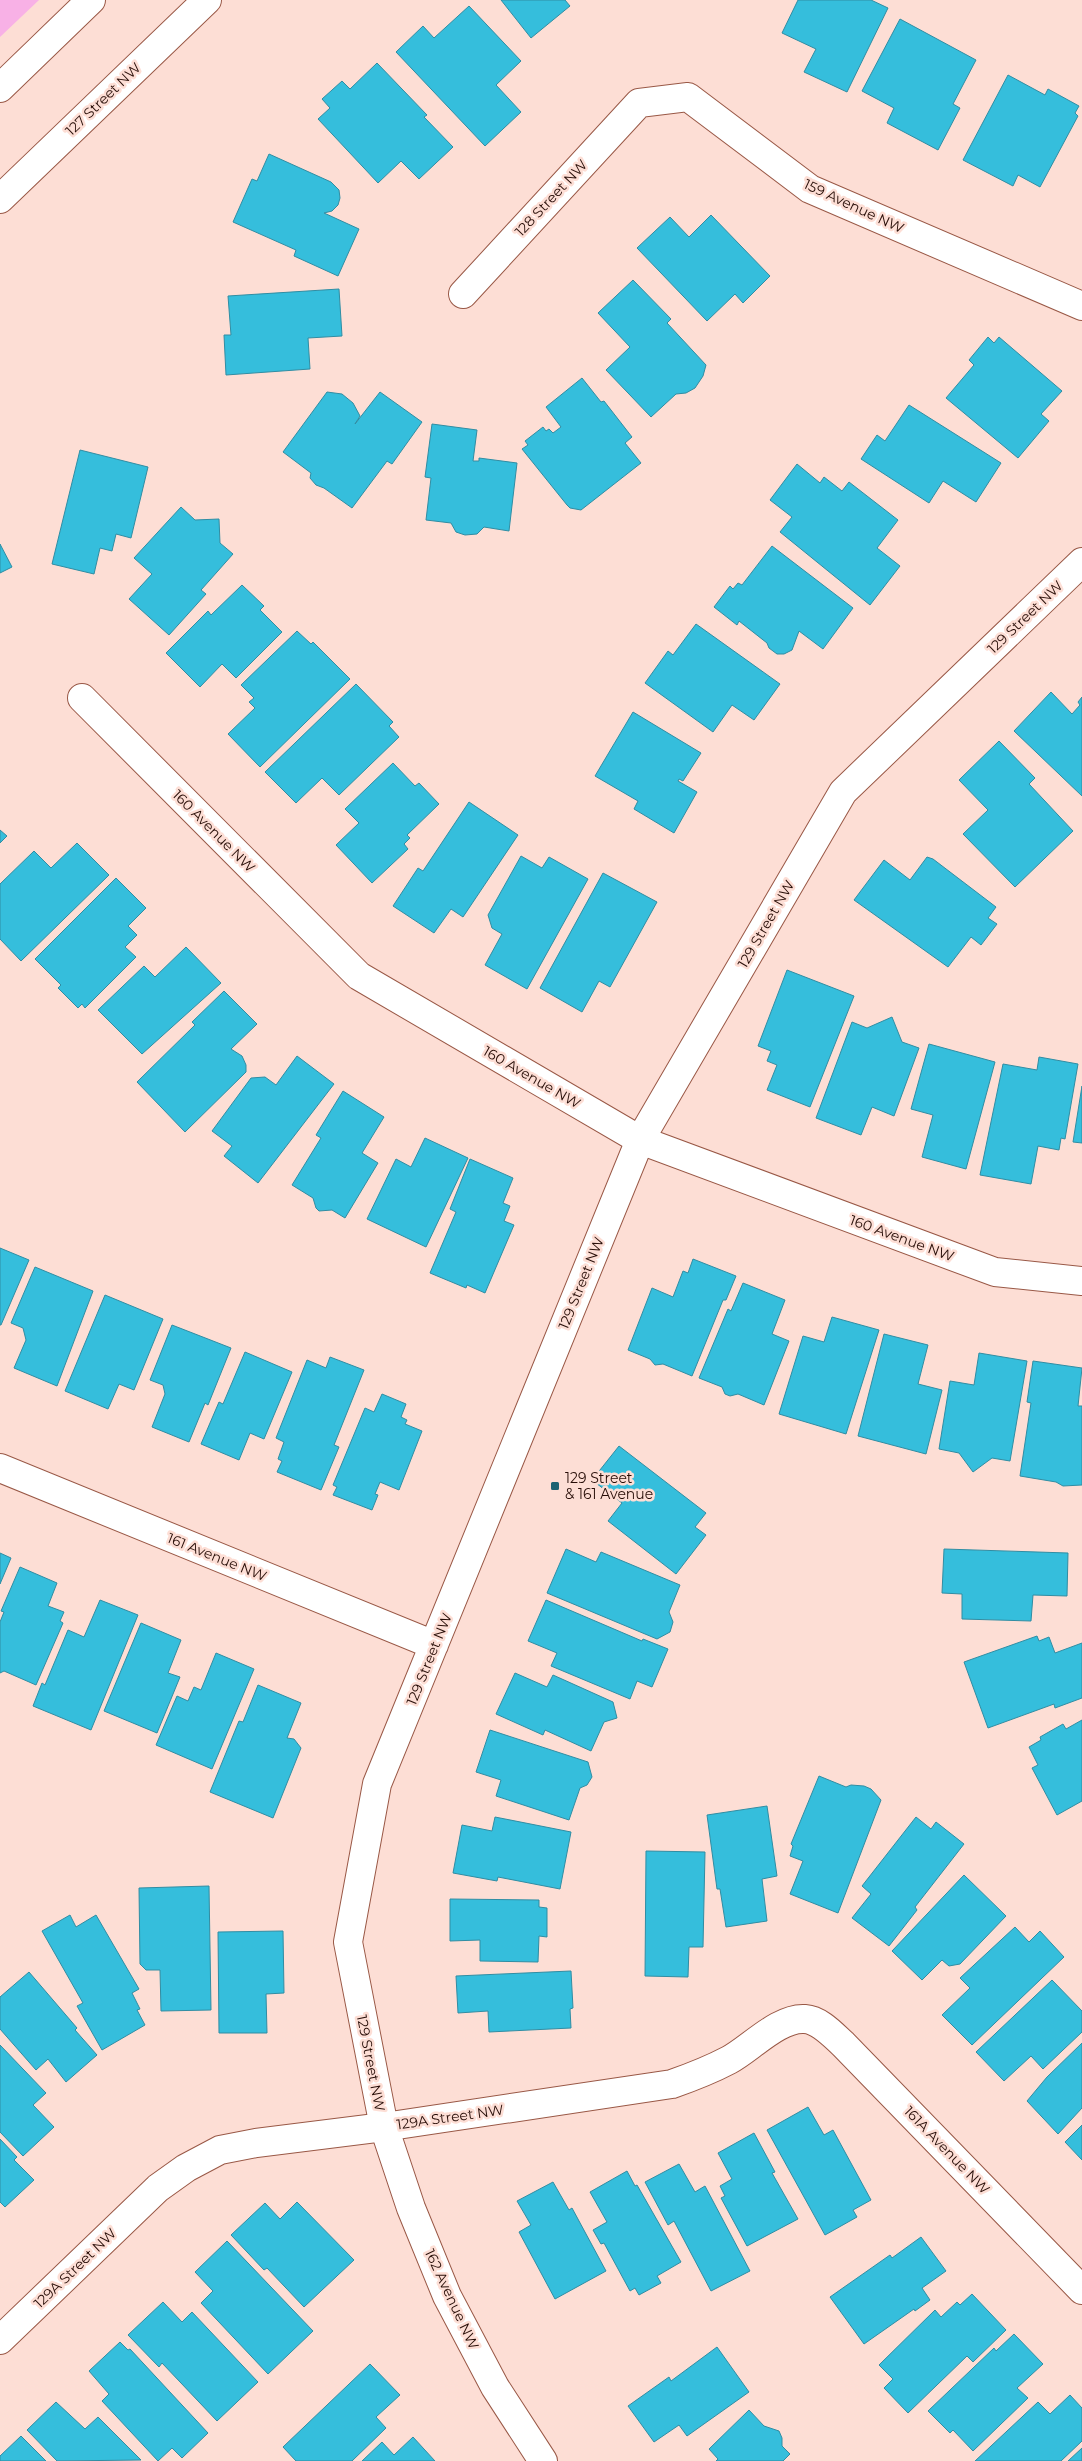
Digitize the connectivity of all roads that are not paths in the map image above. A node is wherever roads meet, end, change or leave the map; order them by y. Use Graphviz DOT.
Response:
graph roads {
  1 [pos="91,0"];
  2 [pos="207,0"];
  3 [pos="0,88"];
  4 [pos="639,103"];
  5 [pos="0,198"];
  6 [pos="463,294"];
  7 [pos="1082,306"];
  8 [pos="1082,562"];
  9 [pos="82,698"];
  10 [pos="640,1140"];
  11 [pos="1082,1282"];
  12 [pos="0,1468"];
  13 [pos="434,1645"];
  14 [pos="805,2019"];
  15 [pos="384,2127"];
  16 [pos="1082,2290"];
  17 [pos="0,2340"];
  18 [pos="543,2461"];
  1 -- 3 [label="street"];
  2 -- 5 [label="street, 127 Street NW"];
  4 -- 6 [label="street, 128 Street NW"];
  4 -- 7 [label="street, 159 Avenue NW"];
  8 -- 10 [label="street, 129 Street NW"];
  9 -- 10 [label="street, 160 Avenue NW"];
  10 -- 11 [label="street, 160 Avenue NW"];
  10 -- 13 [label="street, 129 Street NW"];
  12 -- 13 [label="street, 161 Avenue NW"];
  13 -- 15 [label="street, 129 Street NW"];
  14 -- 15 [label="street, 129A Street NW"];
  14 -- 16 [label="street, 161A Avenue NW"];
  15 -- 17 [label="street, 129A Street NW"];
  15 -- 18 [label="street, 162 Avenue NW"];
}
